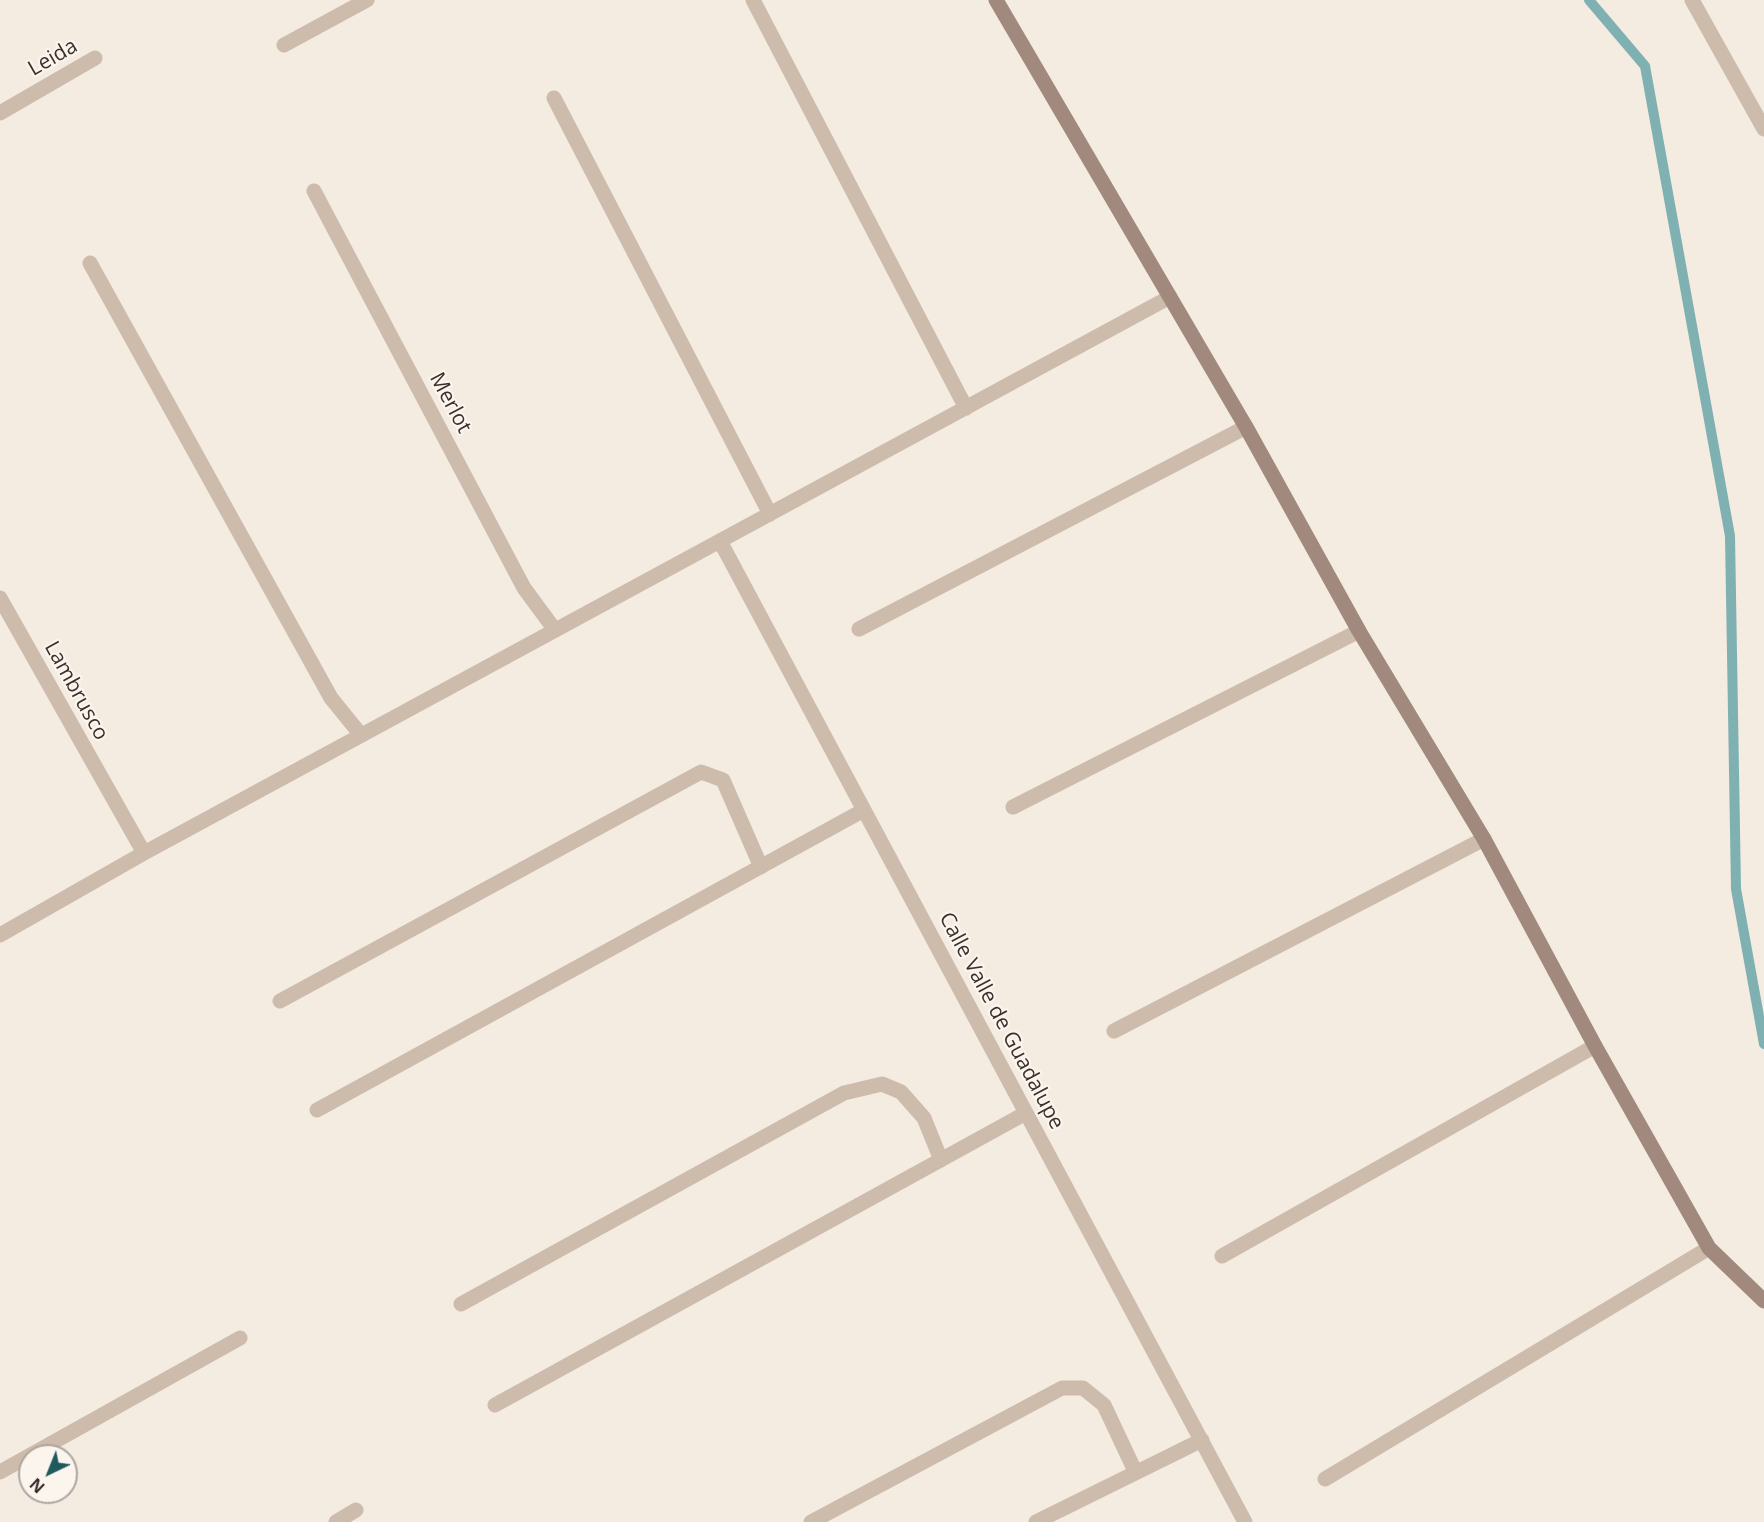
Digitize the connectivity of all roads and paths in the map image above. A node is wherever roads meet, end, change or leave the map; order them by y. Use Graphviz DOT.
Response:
graph roads {
  1 [pos="367,0"];
  2 [pos="753,0"];
  3 [pos="996,0"];
  4 [pos="1692,0"];
  5 [pos="284,45"];
  6 [pos="95,58"];
  7 [pos="554,98"];
  8 [pos="0,113"];
  9 [pos="1764,129"];
  10 [pos="314,191"];
  11 [pos="90,263"];
  12 [pos="1170,297"];
  13 [pos="966,408"];
  14 [pos="1246,427"];
  15 [pos="770,514"];
  16 [pos="720,541"];
  17 [pos="0,598"];
  18 [pos="859,629"];
  19 [pos="555,630"];
  20 [pos="1359,631"];
  21 [pos="361,735"];
  22 [pos="1013,807"];
  23 [pos="864,810"];
  24 [pos="1484,839"];
  25 [pos="144,853"];
  26 [pos="761,867"];
  27 [pos="0,935"];
  28 [pos="280,1001"];
  29 [pos="1114,1031"];
  30 [pos="1595,1046"];
  31 [pos="317,1110"];
  32 [pos="1026,1113"];
  33 [pos="941,1160"];
  34 [pos="1709,1248"];
  35 [pos="1222,1256"];
  36 [pos="1764,1301"];
  37 [pos="461,1304"];
  38 [pos="240,1338"];
  39 [pos="495,1406"];
  40 [pos="1202,1440"];
  41 [pos="1135,1471"];
  42 [pos="0,1472"];
  43 [pos="1325,1479"];
  44 [pos="356,1510"];
  45 [pos="336,1522"];
  46 [pos="811,1522"];
  47 [pos="1036,1522"];
  48 [pos="1245,1522"];
  1 -- 5 [label="street"];
  2 -- 13 [label="street"];
  3 -- 12 [label="street"];
  4 -- 9 [label="street"];
  6 -- 8 [label="street, Leida"];
  7 -- 15 [label="street"];
  10 -- 19 [label="street, Merlot"];
  11 -- 21 [label="street"];
  12 -- 13 [label="street"];
  12 -- 14 [label="street"];
  13 -- 15 [label="street"];
  14 -- 18 [label="street"];
  14 -- 20 [label="street"];
  15 -- 16 [label="street"];
  16 -- 19 [label="street"];
  16 -- 23 [label="street, Calle Valle de Guadalupe"];
  17 -- 25 [label="street, Lambrusco"];
  19 -- 21 [label="street"];
  20 -- 22 [label="street"];
  20 -- 24 [label="street"];
  21 -- 25 [label="street"];
  23 -- 26 [label="street"];
  23 -- 32 [label="street, Calle Valle de Guadalupe"];
  24 -- 29 [label="street"];
  24 -- 30 [label="street"];
  25 -- 27 [label="street"];
  26 -- 28 [label="street"];
  26 -- 31 [label="street"];
  30 -- 34 [label="street"];
  30 -- 35 [label="street"];
  32 -- 33 [label="street"];
  32 -- 40 [label="street, Calle Valle de Guadalupe"];
  33 -- 37 [label="street"];
  33 -- 39 [label="street"];
  34 -- 36 [label="street"];
  34 -- 43 [label="street"];
  38 -- 42 [label="street"];
  40 -- 41 [label="street"];
  40 -- 48 [label="street, Calle Valle de Guadalupe"];
  41 -- 46 [label="street"];
  41 -- 47 [label="street"];
  44 -- 45 [label="street"];
}
